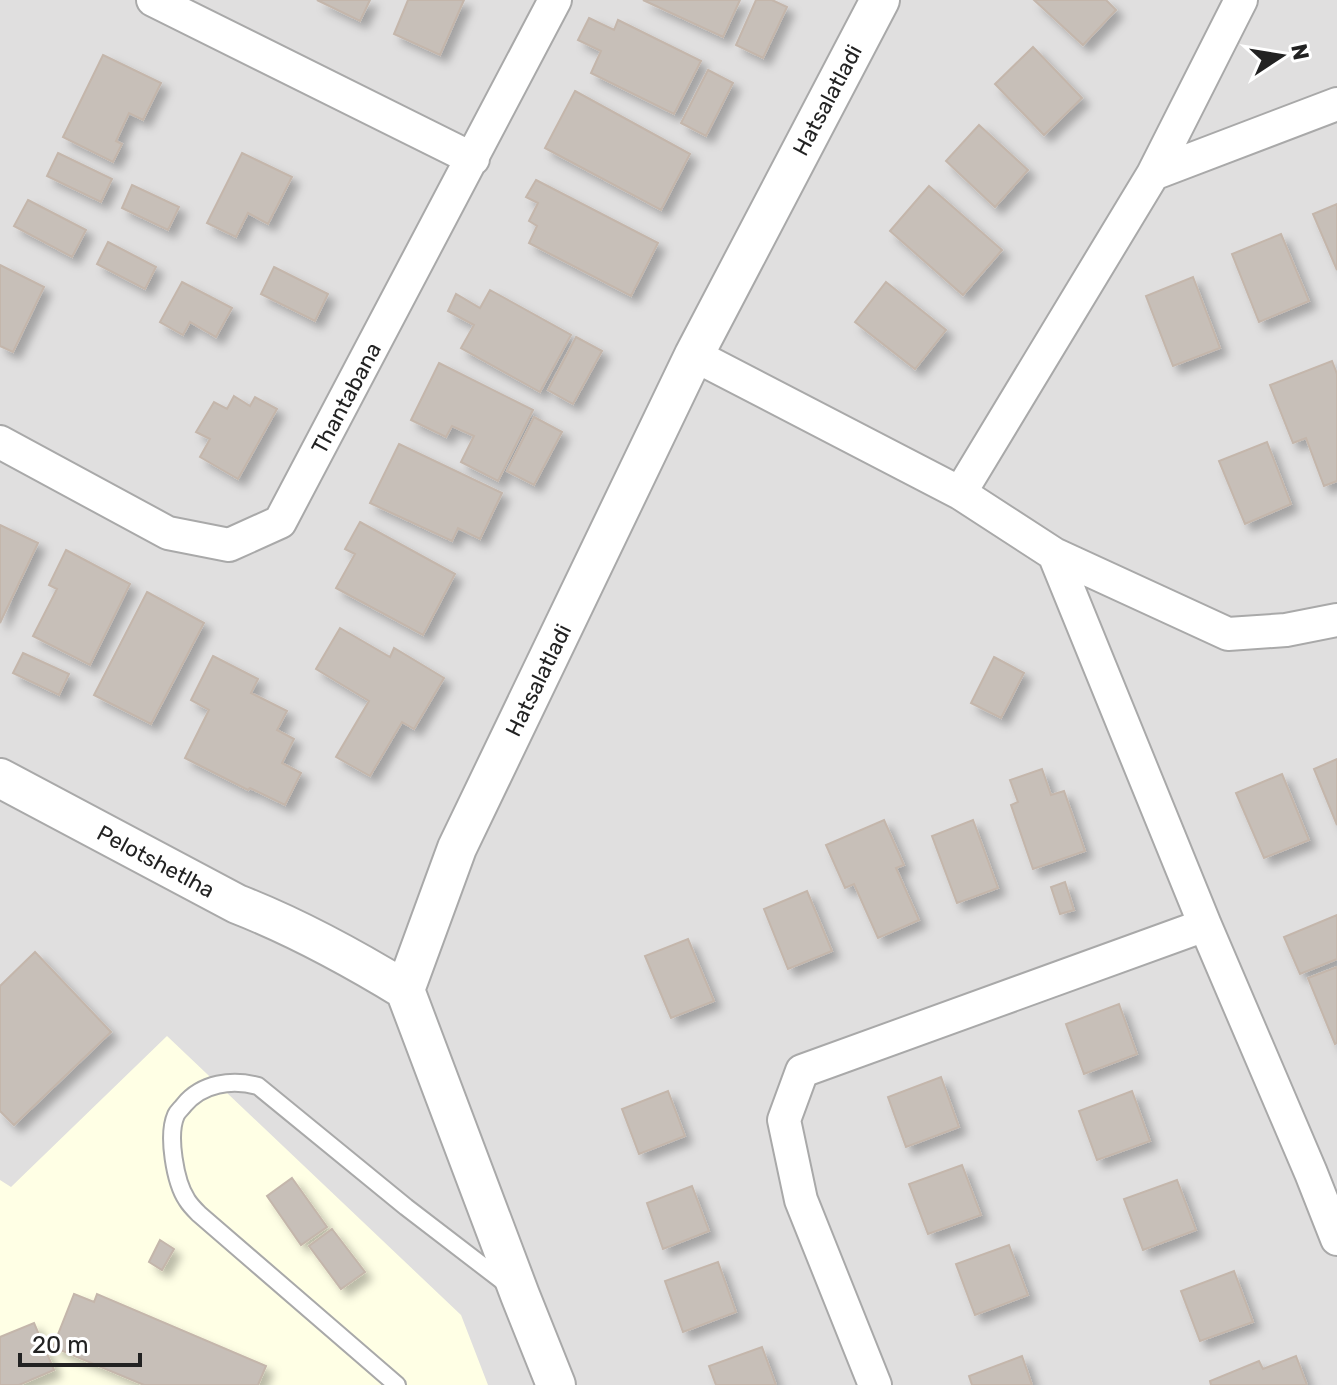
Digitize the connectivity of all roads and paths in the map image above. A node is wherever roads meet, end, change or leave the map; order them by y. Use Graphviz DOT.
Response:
graph roads {
  1 [pos="153,0"];
  2 [pos="555,0"];
  3 [pos="880,0"];
  4 [pos="1241,0"];
  5 [pos="1337,104"];
  6 [pos="473,159"];
  7 [pos="1153,174"];
  8 [pos="694,355"];
  9 [pos="0,442"];
  10 [pos="960,493"];
  11 [pos="1054,554"];
  12 [pos="1337,620"];
  13 [pos="0,778"];
  14 [pos="1205,925"];
  15 [pos="405,990"];
  16 [pos="1324,1167"];
  17 [pos="1337,1239"];
  18 [pos="520,1295"];
  19 [pos="397,1385"];
  20 [pos="556,1385"];
  21 [pos="875,1385"];
  1 -- 6 [label="street"];
  2 -- 6 [label="street, Thantabana"];
  3 -- 8 [label="street, Hatsalatladi"];
  4 -- 7 [label="street"];
  5 -- 7 [label="street"];
  6 -- 9 [label="street, Thantabana"];
  7 -- 10 [label="street"];
  8 -- 10 [label="street"];
  8 -- 15 [label="street, Hatsalatladi"];
  10 -- 11 [label="street"];
  11 -- 12 [label="street"];
  11 -- 14 [label="street"];
  13 -- 15 [label="street, Pelotshetlha"];
  14 -- 16 [label="street"];
  14 -- 21 [label="street"];
  15 -- 18 [label="street"];
  16 -- 17 [label="street"];
  18 -- 19 [label="lane"];
  18 -- 20 [label="street"];
}
